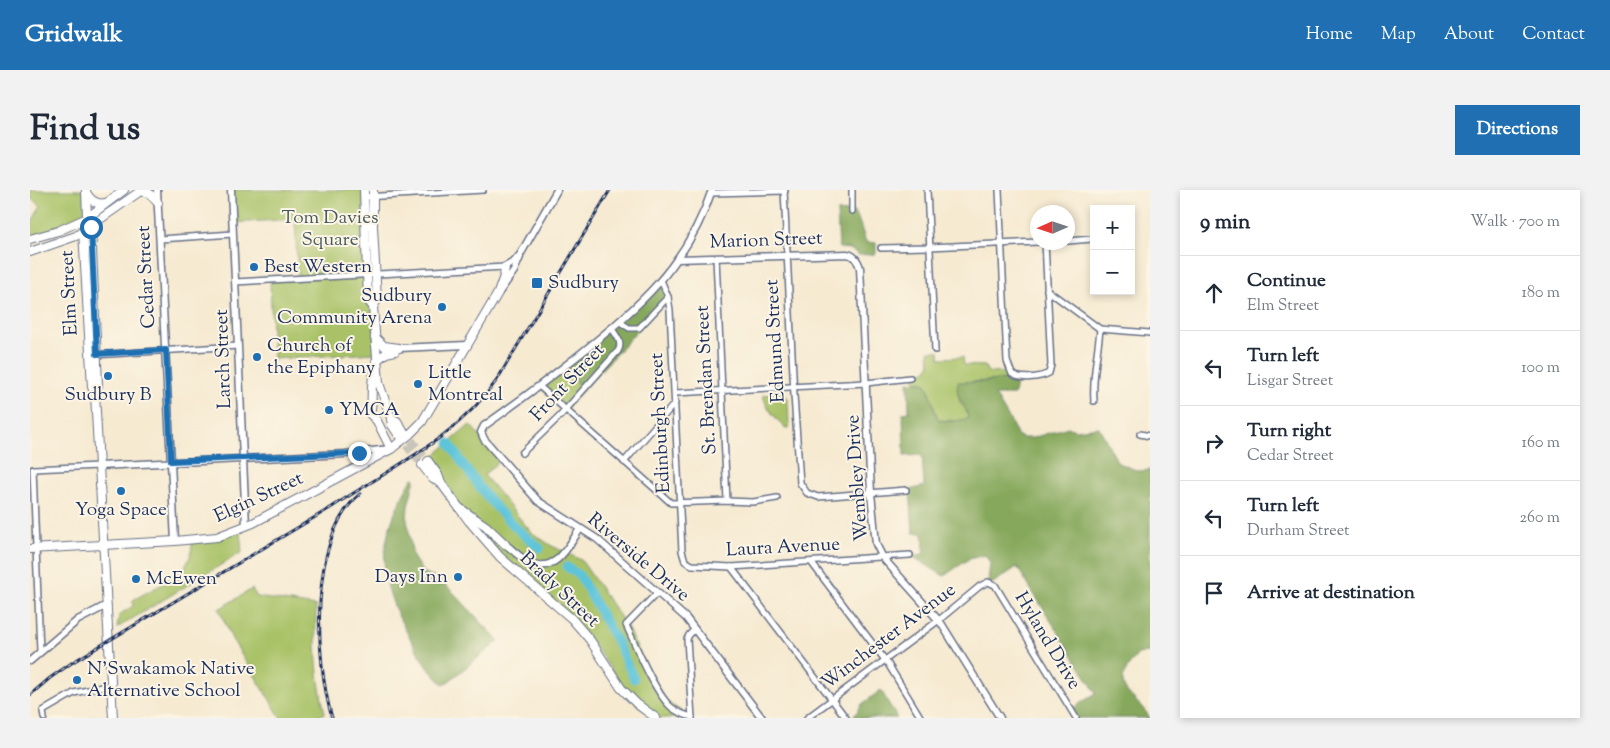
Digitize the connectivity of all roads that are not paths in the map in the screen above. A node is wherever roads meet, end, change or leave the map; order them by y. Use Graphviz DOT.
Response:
graph roads {
  1 [pos="124,190"];
  2 [pos="157,190"];
  3 [pos="230,190"];
  4 [pos="483,190"];
  5 [pos="557,190"];
  6 [pos="852,190"];
  7 [pos="927,190"];
  8 [pos="999,190"];
  9 [pos="86,191"];
  10 [pos="141,191"];
  11 [pos="784,191"];
  12 [pos="711,192"];
  13 [pos="364,193"];
  14 [pos="373,193"];
  15 [pos="107,202"];
  16 [pos="158,203"];
  17 [pos="852,211"];
  18 [pos="87,218"];
  19 [pos="87,229"];
  20 [pos="233,234"];
  21 [pos="160,239"];
  22 [pos="1090,239"];
  23 [pos="30,240"];
  24 [pos="1075,240"];
  25 [pos="1030,242"];
  26 [pos="1001,244"];
  27 [pos="930,247"];
  28 [pos="881,248"];
  29 [pos="1045,250"];
  30 [pos="30,252"];
  31 [pos="520,255"];
  32 [pos="787,255"];
  33 [pos="716,258"];
  34 [pos="855,258"];
  35 [pos="677,259"];
  36 [pos="506,267"];
  37 [pos="366,275"];
  38 [pos="376,275"];
  39 [pos="661,280"];
  40 [pos="235,282"];
  41 [pos="1047,290"];
  42 [pos="498,293"];
  43 [pos="668,297"];
  44 [pos="373,307"];
  45 [pos="620,322"];
  46 [pos="612,329"];
  47 [pos="1100,329"];
  48 [pos="1150,334"];
  49 [pos="375,338"];
  50 [pos="467,345"];
  51 [pos="238,346"];
  52 [pos="399,348"];
  53 [pos="166,350"];
  54 [pos="935,350"];
  55 [pos="94,355"];
  56 [pos="376,364"];
  57 [pos="910,378"];
  58 [pos="866,383"];
  59 [pos="539,386"];
  60 [pos="794,386"];
  61 [pos="722,390"];
  62 [pos="675,393"];
  63 [pos="1094,401"];
  64 [pos="675,403"];
  65 [pos="566,410"];
  66 [pos="401,432"];
  67 [pos="1140,434"];
  68 [pos="1150,436"];
  69 [pos="391,449"];
  70 [pos="357,453"];
  71 [pos="522,453"];
  72 [pos="243,458"];
  73 [pos="171,461"];
  74 [pos="624,462"];
  75 [pos="366,463"];
  76 [pos="425,463"];
  77 [pos="99,466"];
  78 [pos="906,490"];
  79 [pos="871,492"];
  80 [pos="777,498"];
  81 [pos="727,501"];
  82 [pos="680,503"];
  83 [pos="460,508"];
  84 [pos="246,526"];
  85 [pos="580,528"];
  86 [pos="175,541"];
  87 [pos="486,541"];
  88 [pos="104,544"];
  89 [pos="506,544"];
  90 [pos="33,549"];
  91 [pos="910,555"];
  92 [pos="883,558"];
  93 [pos="811,562"];
  94 [pos="688,564"];
  95 [pos="731,568"];
  96 [pos="990,582"];
  97 [pos="657,593"];
  98 [pos="107,605"];
  99 [pos="938,620"];
  100 [pos="695,629"];
  101 [pos="40,651"];
  102 [pos="885,659"];
  103 [pos="30,661"];
  104 [pos="111,684"];
  105 [pos="832,699"];
  106 [pos="44,718"];
  107 [pos="113,718"];
  108 [pos="656,718"];
  109 [pos="691,718"];
  110 [pos="762,718"];
  111 [pos="807,718"];
  112 [pos="846,718"];
  113 [pos="921,718"];
  114 [pos="1000,718"];
  115 [pos="1075,718"];
  1 -- 15 [label="main road"];
  2 -- 16 [label="street, Cedar Street"];
  3 -- 20 [label="street, Larch Street"];
  4 -- 14 [label="street"];
  5 -- 31 [label="street"];
  6 -- 17 [label="street"];
  7 -- 27 [label="street"];
  8 -- 26 [label="street"];
  9 -- 15 [label="main road"];
  9 -- 18 [label="main road"];
  10 -- 16 [label="main road"];
  10 -- 19 [label="main road"];
  11 -- 12 [label="street"];
  11 -- 32 [label="street, Edmund Street"];
  12 -- 35 [label="street"];
  13 -- 14 [label="street"];
  13 -- 37 [label="main road"];
  14 -- 38 [label="main road"];
  15 -- 18 [label="main road"];
  16 -- 21 [label="street, Cedar Street"];
  18 -- 19 [label="main road, Elm Street"];
  18 -- 23 [label="main road"];
  19 -- 30 [label="main road"];
  19 -- 55 [label="main road, Elm Street"];
  20 -- 21 [label="street"];
  20 -- 40 [label="street, Larch Street"];
  21 -- 53 [label="street, Cedar Street"];
  22 -- 24 [label="street"];
  25 -- 26 [label="street"];
  26 -- 27 [label="street"];
  26 -- 41 [label="street"];
  27 -- 28 [label="street"];
  27 -- 54 [label="street"];
  29 -- 41 [label="street"];
  31 -- 36 [label="street"];
  31 -- 42 [label="street"];
  32 -- 33 [label="street, Marion Street"];
  32 -- 34 [label="street, Marion Street"];
  32 -- 60 [label="street, Edmund Street"];
  33 -- 35 [label="street, Marion Street"];
  33 -- 61 [label="street, St. Brendan Street"];
  34 -- 58 [label="street, Wembley Drive"];
  35 -- 39 [label="street"];
  36 -- 38 [label="street"];
  36 -- 42 [label="main road, Elgin Street"];
  37 -- 38 [label="street"];
  37 -- 40 [label="street"];
  37 -- 44 [label="main road"];
  38 -- 44 [label="main road"];
  39 -- 43 [label="street, Edinburgh Street"];
  39 -- 45 [label="street"];
  40 -- 51 [label="street, Larch Street"];
  41 -- 47 [label="street"];
  42 -- 50 [label="main road, Elgin Street"];
  43 -- 45 [label="street"];
  43 -- 62 [label="street, Edinburgh Street"];
  44 -- 49 [label="main road"];
  45 -- 46 [label="street"];
  46 -- 59 [label="street"];
  46 -- 65 [label="street, Front Street"];
  47 -- 48 [label="street"];
  47 -- 63 [label="street"];
  49 -- 52 [label="main road"];
  49 -- 56 [label="main road"];
  50 -- 52 [label="street"];
  50 -- 69 [label="main road, Elgin Street"];
  51 -- 53 [label="street"];
  51 -- 72 [label="street, Larch Street"];
  52 -- 56 [label="main road"];
  53 -- 55 [label="street"];
  53 -- 73 [label="street, Cedar Street"];
  55 -- 77 [label="main road, Elm Street"];
  56 -- 66 [label="main road"];
  56 -- 69 [label="main road"];
  57 -- 58 [label="street"];
  58 -- 60 [label="street"];
  58 -- 79 [label="street, Wembley Drive"];
  59 -- 65 [label="street"];
  59 -- 85 [label="street, Riverside Drive"];
  60 -- 61 [label="street"];
  60 -- 79 [label="street, Edmund Street"];
  61 -- 62 [label="street"];
  61 -- 81 [label="street, St. Brendan Street"];
  62 -- 64 [label="street, Edinburgh Street"];
  64 -- 74 [label="street"];
  64 -- 82 [label="street, Edinburgh Street"];
  65 -- 71 [label="street, Front Street"];
  65 -- 74 [label="street"];
  67 -- 68 [label="street"];
  69 -- 70 [label="street"];
  69 -- 75 [label="main road, Elgin Street"];
  70 -- 72 [label="street"];
  70 -- 75 [label="street"];
  72 -- 73 [label="street"];
  72 -- 84 [label="street, Larch Street"];
  73 -- 77 [label="street"];
  73 -- 86 [label="street, Cedar Street"];
  74 -- 82 [label="street"];
  75 -- 84 [label="main road, Elgin Street"];
  76 -- 83 [label="main road, Brady Street"];
  77 -- 88 [label="main road, Elm Street"];
  77 -- 90 [label="street"];
  78 -- 79 [label="street"];
  79 -- 92 [label="street, Wembley Drive"];
  80 -- 81 [label="street"];
  81 -- 82 [label="street"];
  82 -- 94 [label="street, Edinburgh Street"];
  83 -- 87 [label="main road, Brady Street"];
  83 -- 89 [label="main road"];
  84 -- 86 [label="main road, Elgin Street"];
  85 -- 89 [label="street"];
  85 -- 97 [label="street, Riverside Drive"];
  86 -- 88 [label="main road, Elgin Street"];
  87 -- 89 [label="main road"];
  87 -- 108 [label="main road, Brady Street"];
  88 -- 90 [label="main road, Elgin Street"];
  88 -- 98 [label="main road, Elm Street"];
  90 -- 101 [label="street"];
  91 -- 92 [label="street, Laura Avenue"];
  92 -- 93 [label="street, Laura Avenue"];
  92 -- 99 [label="street, Wembley Drive"];
  93 -- 95 [label="street, Laura Avenue"];
  93 -- 102 [label="street"];
  94 -- 95 [label="street, Laura Avenue"];
  95 -- 105 [label="street"];
  96 -- 99 [label="street, Winchester Avenue"];
  96 -- 115 [label="street, Hyland Drive"];
  97 -- 100 [label="street, Riverside Drive"];
  97 -- 109 [label="street"];
  98 -- 101 [label="street"];
  98 -- 104 [label="main road, Elm Street"];
  99 -- 102 [label="street, Winchester Avenue"];
  99 -- 114 [label="street, Wembley Drive"];
  100 -- 109 [label="street"];
  100 -- 110 [label="street, Riverside Drive"];
  101 -- 103 [label="street"];
  102 -- 105 [label="street, Winchester Avenue"];
  102 -- 113 [label="street"];
  104 -- 106 [label="street"];
  104 -- 107 [label="main road, Elm Street"];
  105 -- 111 [label="street, Winchester Avenue"];
  105 -- 112 [label="street"];
}
